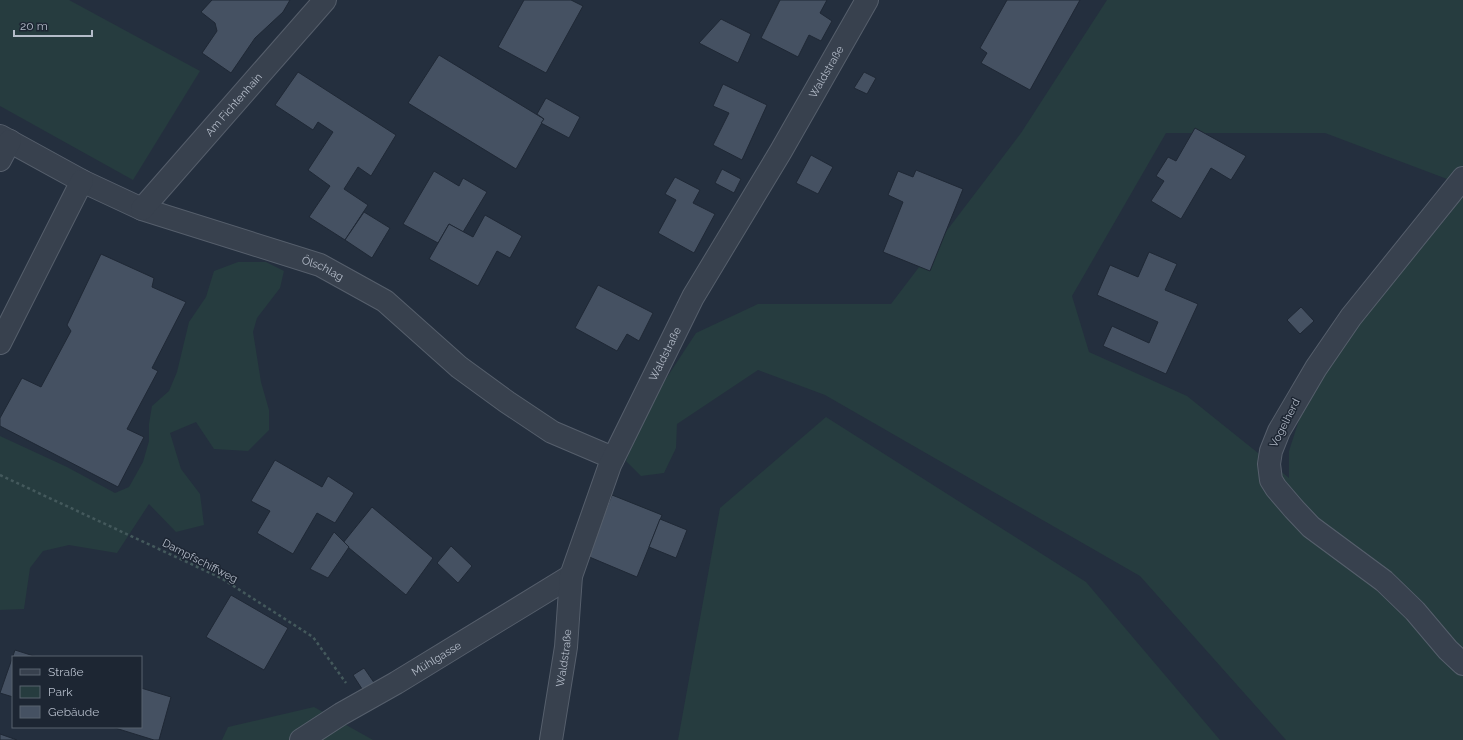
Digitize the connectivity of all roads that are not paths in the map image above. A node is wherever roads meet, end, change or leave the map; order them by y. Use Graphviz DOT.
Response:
graph roads {
  1 [pos="325,0"];
  2 [pos="867,0"];
  3 [pos="3,146"];
  4 [pos="1463,178"];
  5 [pos="82,181"];
  6 [pos="142,209"];
  7 [pos="0,343"];
  8 [pos="613,458"];
  9 [pos="571,576"];
  10 [pos="1463,664"];
  11 [pos="301,740"];
  12 [pos="552,740"];
  1 -- 6 [label="street, Am Fichtenhain"];
  2 -- 8 [label="street, Waldstraße"];
  3 -- 5 [label="street, Ölschlag"];
  4 -- 10 [label="street, Vogelherd"];
  5 -- 6 [label="street, Ölschlag"];
  5 -- 7 [label="street"];
  6 -- 8 [label="street, Ölschlag"];
  8 -- 9 [label="street, Waldstraße"];
  9 -- 11 [label="street, Mühlgasse"];
  9 -- 12 [label="street, Waldstraße"];
}
